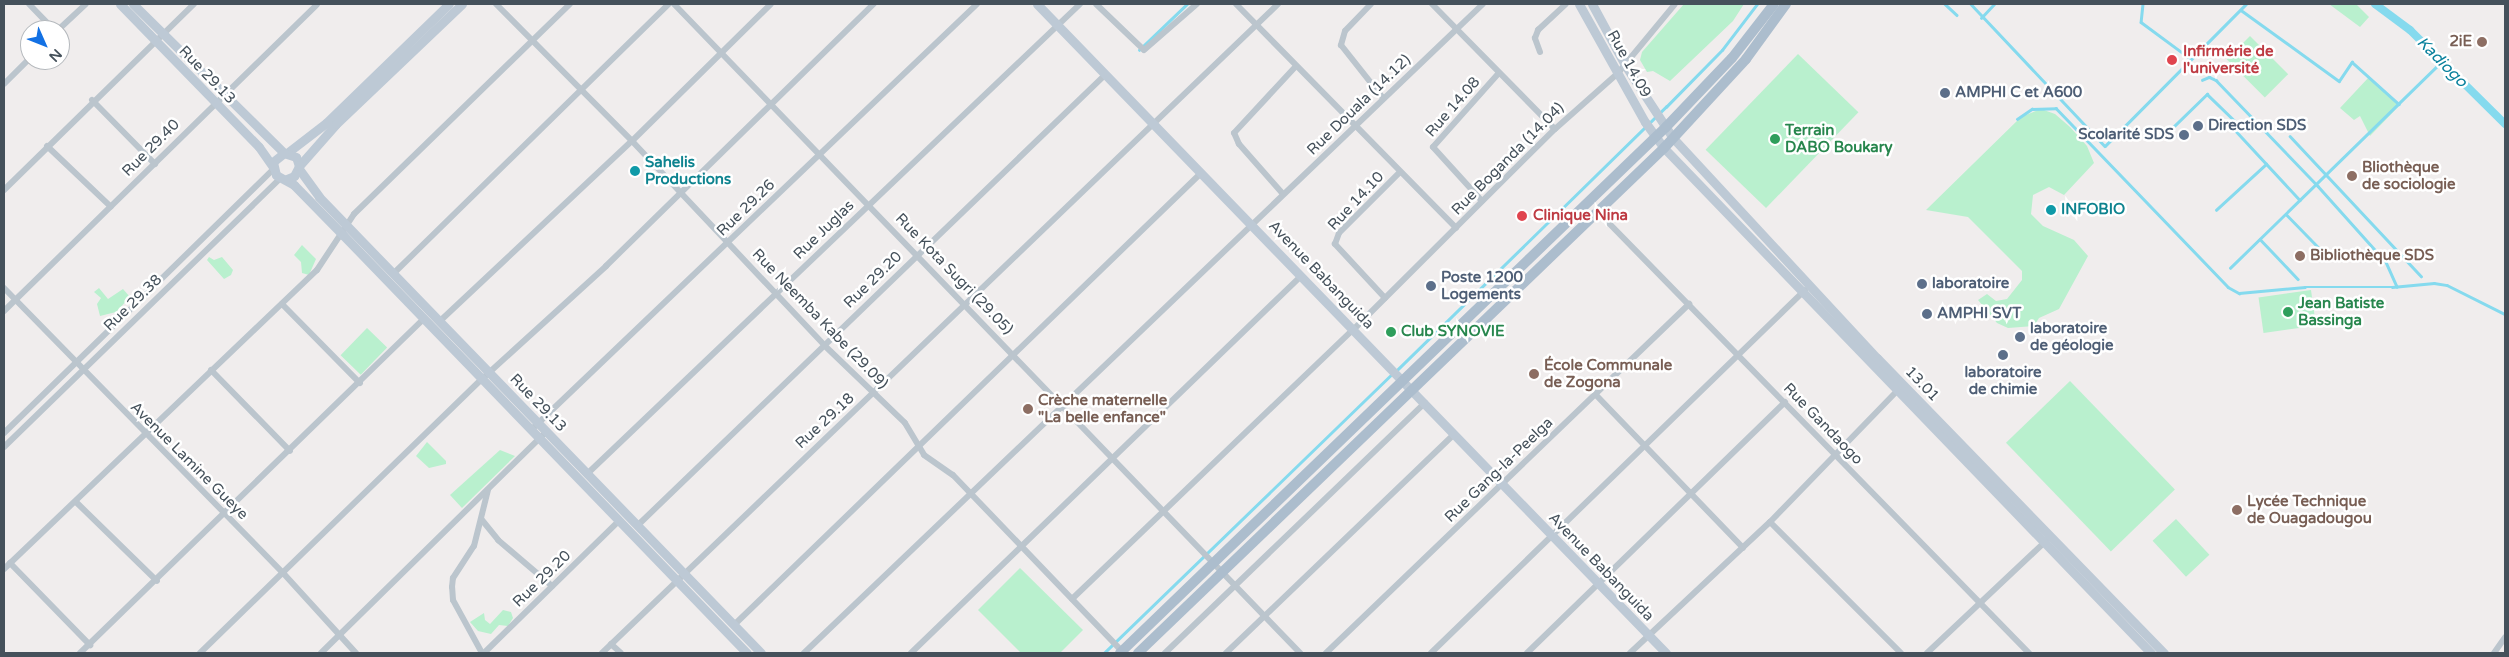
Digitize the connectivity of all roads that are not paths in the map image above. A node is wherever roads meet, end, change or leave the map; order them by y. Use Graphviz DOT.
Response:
graph roads {
  1 [pos="29,4"];
  2 [pos="86,4"];
  3 [pos="120,4"];
  4 [pos="134,4"];
  5 [pos="194,4"];
  6 [pos="316,4"];
  7 [pos="449,4"];
  8 [pos="462,4"];
  9 [pos="496,4"];
  10 [pos="570,4"];
  11 [pos="669,4"];
  12 [pos="674,4"];
  13 [pos="771,4"];
  14 [pos="874,4"];
  15 [pos="977,4"];
  16 [pos="1037,4"];
  17 [pos="1080,4"];
  18 [pos="1096,4"];
  19 [pos="1198,4"];
  20 [pos="1236,4"];
  21 [pos="1278,4"];
  22 [pos="1371,4"];
  23 [pos="1432,4"];
  24 [pos="1483,4"];
  25 [pos="1566,4"];
  26 [pos="1579,4"];
  27 [pos="1592,4"];
  28 [pos="1675,4"];
  29 [pos="1774,4"];
  30 [pos="1786,4"];
  31 [pos="44,20"];
  32 [pos="69,20"];
  33 [pos="1057,25"];
  34 [pos="1256,25"];
  35 [pos="1457,30"];
  36 [pos="163,34"];
  37 [pos="533,39"];
  38 [pos="156,41"];
  39 [pos="721,52"];
  40 [pos="1540,52"];
  41 [pos="1625,65"];
  42 [pos="1296,66"];
  43 [pos="20,68"];
  44 [pos="1499,73"];
  45 [pos="1618,73"];
  46 [pos="1105,74"];
  47 [pos="4,84"];
  48 [pos="582,90"];
  49 [pos="223,94"];
  50 [pos="1383,98"];
  51 [pos="92,100"];
  52 [pos="215,102"];
  53 [pos="770,103"];
  54 [pos="1153,125"];
  55 [pos="1355,127"];
  56 [pos="1666,127"];
  57 [pos="1555,129"];
  58 [pos="1655,138"];
  59 [pos="1673,138"];
  60 [pos="632,141"];
  61 [pos="47,146"];
  62 [pos="1664,148"];
  63 [pos="286,153"];
  64 [pos="820,154"];
  65 [pos="155,164"];
  66 [pos="299,168"];
  67 [pos="273,169"];
  68 [pos="1400,172"];
  69 [pos="1201,173"];
  70 [pos="284,179"];
  71 [pos="4,190"];
  72 [pos="680,193"];
  73 [pos="1283,194"];
  74 [pos="1482,201"];
  75 [pos="870,204"];
  76 [pos="111,207"];
  77 [pos="1598,212"];
  78 [pos="1252,224"];
  79 [pos="347,225"];
  80 [pos="1456,228"];
  81 [pos="343,235"];
  82 [pos="728,242"];
  83 [pos="918,254"];
  84 [pos="394,273"];
  85 [pos="1301,276"];
  86 [pos="4,288"];
  87 [pos="1806,289"];
  88 [pos="776,294"];
  89 [pos="1385,298"];
  90 [pos="15,300"];
  91 [pos="282,304"];
  92 [pos="966,304"];
  93 [pos="1689,304"];
  94 [pos="4,311"];
  95 [pos="424,319"];
  96 [pos="440,321"];
  97 [pos="1354,329"];
  98 [pos="824,345"];
  99 [pos="1014,353"];
  100 [pos="1738,355"];
  101 [pos="75,363"];
  102 [pos="211,370"];
  103 [pos="82,371"];
  104 [pos="490,371"];
  105 [pos="482,379"];
  106 [pos="1403,380"];
  107 [pos="360,383"];
  108 [pos="1411,388"];
  109 [pos="1901,388"];
  110 [pos="873,393"];
  111 [pos="1596,395"];
  112 [pos="1785,402"];
  113 [pos="1425,403"];
  114 [pos="1063,406"];
  115 [pos="539,423"];
  116 [pos="531,430"];
  117 [pos="547,431"];
  118 [pos="4,433"];
  119 [pos="1454,434"];
  120 [pos="146,435"];
  121 [pos="539,438"];
  122 [pos="919,446"];
  123 [pos="4,447"];
  124 [pos="1644,447"];
  125 [pos="290,451"];
  126 [pos="1836,456"];
  127 [pos="1114,458"];
  128 [pos="587,474"];
  129 [pos="1500,483"];
  130 [pos="488,488"];
  131 [pos="1692,494"];
  132 [pos="971,495"];
  133 [pos="76,502"];
  134 [pos="1164,509"];
  135 [pos="224,515"];
  136 [pos="482,520"];
  137 [pos="618,522"];
  138 [pos="1770,522"];
  139 [pos="637,526"];
  140 [pos="1552,536"];
  141 [pos="2048,538"];
  142 [pos="1021,547"];
  143 [pos="1743,548"];
  144 [pos="10,563"];
  145 [pos="1214,564"];
  146 [pos="4,569"];
  147 [pos="683,572"];
  148 [pos="1222,573"];
  149 [pos="284,574"];
  150 [pos="676,580"];
  151 [pos="157,581"];
  152 [pos="1598,583"];
  153 [pos="552,586"];
  154 [pos="1235,586"];
  155 [pos="1072,599"];
  156 [pos="1982,602"];
  157 [pos="1264,615"];
  158 [pos="734,625"];
  159 [pos="339,635"];
  160 [pos="1649,636"];
  161 [pos="2505,637"];
  162 [pos="611,644"];
  163 [pos="90,645"];
  164 [pos="1121,652"];
  165 [pos="80,653"];
  166 [pos="200,653"];
  167 [pos="321,653"];
  168 [pos="356,653"];
  169 [pos="483,653"];
  170 [pos="602,653"];
  171 [pos="621,653"];
  172 [pos="747,653"];
  173 [pos="761,653"];
  174 [pos="804,653"];
  175 [pos="911,653"];
  176 [pos="1138,653"];
  177 [pos="1165,653"];
  178 [pos="1226,653"];
  179 [pos="1300,653"];
  180 [pos="1326,653"];
  181 [pos="1432,653"];
  182 [pos="1527,653"];
  183 [pos="1630,653"];
  184 [pos="1666,653"];
  185 [pos="1901,653"];
  186 [pos="1927,653"];
  187 [pos="2027,653"];
  188 [pos="2151,653"];
  189 [pos="2164,653"];
  190 [pos="2494,653"];
  1 -- 31 [label="street"];
  2 -- 32 [label="street"];
  3 -- 38 [label="street, Rue 29.13"];
  4 -- 36 [label="street, Rue 29.13"];
  5 -- 36 [label="street"];
  6 -- 49 [label="street, Rue 29.40"];
  7 -- 63 [label="street"];
  8 -- 66 [label="street"];
  9 -- 37 [label="street, Rue Neemba Kabe (29.09)"];
  10 -- 37 [label="street"];
  11 -- 48 [label="street"];
  12 -- 39 [label="street, Rue Kota Sugri (29.05)"];
  13 -- 39 [label="street"];
  14 -- 53 [label="street"];
  15 -- 64 [label="street, Rue 29.26"];
  16 -- 33 [label="street, Avenue Babanguida"];
  17 -- 33 [label="street, Rue Juglas"];
  18 -- 19 [label="street"];
  20 -- 34 [label="street"];
  21 -- 34 [label="street, Rue 29.18"];
  22 -- 50 [label="street"];
  23 -- 35 [label="street"];
  24 -- 35 [label="street, Rue Douala (14.12)"];
  25 -- 40 [label="street"];
  26 -- 45 [label="street, Rue 14.09"];
  27 -- 41 [label="street, Rue 14.09"];
  28 -- 41 [label="street, Rue Boganda (14.04)"];
  29 -- 56 [label="main road"];
  30 -- 59 [label="main road"];
  33 -- 46 [label="street, Avenue Babanguida"];
  33 -- 75 [label="street, Rue Juglas"];
  34 -- 42 [label="street"];
  34 -- 54 [label="street, Rue 29.18"];
  35 -- 44 [label="street"];
  35 -- 50 [label="street, Rue Douala (14.12)"];
  36 -- 38 [label="street"];
  36 -- 49 [label="street, Rue 29.13"];
  37 -- 48 [label="street, Rue Neemba Kabe (29.09)"];
  37 -- 79 [label="street"];
  38 -- 51 [label="street"];
  38 -- 52 [label="street, Rue 29.13"];
  39 -- 53 [label="street, Rue Kota Sugri (29.05)"];
  39 -- 60 [label="street"];
  41 -- 45 [label="street, Rue Boganda (14.04)"];
  41 -- 56 [label="street, Rue 14.09"];
  42 -- 55 [label="street"];
  42 -- 73 [label="street"];
  43 -- 47 [label="street"];
  44 -- 57 [label="street"];
  44 -- 74 [label="street, Rue 14.08"];
  45 -- 57 [label="street, Rue Boganda (14.04)"];
  45 -- 58 [label="street, Rue 14.09"];
  46 -- 54 [label="street, Avenue Babanguida"];
  46 -- 83 [label="street, Rue 29.20"];
  48 -- 60 [label="street, Rue Neemba Kabe (29.09)"];
  48 -- 84 [label="street"];
  49 -- 52 [label="street, Rue 29.40"];
  49 -- 63 [label="street, Rue 29.13"];
  50 -- 55 [label="street, Rue Douala (14.12)"];
  51 -- 61 [label="street"];
  51 -- 65 [label="street"];
  52 -- 65 [label="street, Rue 29.40"];
  52 -- 67 [label="street, Rue 29.13"];
  53 -- 64 [label="street, Rue Kota Sugri (29.05)"];
  53 -- 72 [label="street"];
  54 -- 69 [label="street, Avenue Babanguida"];
  54 -- 92 [label="street, Rue 29.18"];
  55 -- 68 [label="street"];
  55 -- 73 [label="street, Rue Douala (14.12)"];
  56 -- 58 [label="main road"];
  56 -- 59 [label="street, 13.01"];
  57 -- 74 [label="street, Rue Boganda (14.04)"];
  58 -- 62 [label="street, 13.01"];
  58 -- 106 [label="main road"];
  59 -- 62 [label="main road"];
  59 -- 87 [label="street, 13.01"];
  60 -- 72 [label="street, Rue Neemba Kabe (29.09)"];
  60 -- 96 [label="street"];
  61 -- 71 [label="street"];
  61 -- 76 [label="street"];
  62 -- 77 [label="main road"];
  62 -- 87 [label="street, 13.01"];
  63 -- 66 [label="street"];
  63 -- 67 [label="street"];
  64 -- 75 [label="street, Rue Kota Sugri (29.05)"];
  64 -- 82 [label="street, Rue 29.26"];
  65 -- 76 [label="street, Rue 29.40"];
  66 -- 70 [label="street"];
  66 -- 79 [label="street, Rue 29.13"];
  67 -- 70 [label="street"];
  67 -- 101 [label="street"];
  68 -- 80 [label="street"];
  68 -- 89 [label="street, Rue 14.10"];
  69 -- 78 [label="street, Avenue Babanguida"];
  69 -- 99 [label="street"];
  70 -- 81 [label="street"];
  70 -- 103 [label="street, Rue 29.38"];
  72 -- 82 [label="street, Rue Neemba Kabe (29.09)"];
  72 -- 104 [label="street"];
  73 -- 78 [label="street, Rue Douala (14.12)"];
  74 -- 80 [label="street, Rue Boganda (14.04)"];
  75 -- 83 [label="street, Rue Kota Sugri (29.05)"];
  75 -- 88 [label="street, Rue Juglas"];
  76 -- 90 [label="street, Rue 29.40"];
  77 -- 93 [label="street, Rue Gandaogo"];
  77 -- 108 [label="main road"];
  78 -- 85 [label="street, Avenue Babanguida"];
  78 -- 114 [label="street, Rue Douala (14.12)"];
  79 -- 81 [label="street"];
  79 -- 84 [label="street, Rue 29.13"];
  80 -- 89 [label="street, Rue Boganda (14.04)"];
  81 -- 91 [label="street"];
  81 -- 95 [label="street"];
  82 -- 88 [label="street, Rue Neemba Kabe (29.09)"];
  82 -- 115 [label="street, Rue 29.26"];
  83 -- 92 [label="street, Rue Kota Sugri (29.05)"];
  83 -- 98 [label="street, Rue 29.20"];
  84 -- 96 [label="street, Rue 29.13"];
  85 -- 97 [label="street, Avenue Babanguida"];
  85 -- 127 [label="street"];
  86 -- 90 [label="street, Avenue Lamine Gueye"];
  87 -- 100 [label="street"];
  87 -- 109 [label="street, 13.01"];
  88 -- 98 [label="street, Rue Neemba Kabe (29.09)"];
  88 -- 128 [label="street, Rue Juglas"];
  89 -- 97 [label="street, Rue Boganda (14.04)"];
  90 -- 94 [label="street, Rue 29.40"];
  90 -- 101 [label="street, Avenue Lamine Gueye"];
  91 -- 102 [label="street"];
  91 -- 107 [label="street"];
  92 -- 99 [label="street, Rue Kota Sugri (29.05)"];
  92 -- 110 [label="street, Rue 29.18"];
  93 -- 100 [label="street, Rue Gandaogo"];
  93 -- 111 [label="street, Rue Gang-la-Peelga"];
  95 -- 105 [label="street"];
  95 -- 107 [label="street"];
  96 -- 104 [label="street, Rue 29.13"];
  97 -- 106 [label="street, Avenue Babanguida"];
  97 -- 134 [label="street, Rue Boganda (14.04)"];
  98 -- 110 [label="street, Rue Neemba Kabe (29.09)"];
  98 -- 139 [label="street, Rue 29.20"];
  99 -- 114 [label="street, Rue Kota Sugri (29.05)"];
  99 -- 122 [label="street"];
  100 -- 112 [label="street, Rue Gandaogo"];
  100 -- 124 [label="street"];
  101 -- 103 [label="street, Avenue Lamine Gueye"];
  101 -- 118 [label="street"];
  102 -- 120 [label="street"];
  102 -- 125 [label="street"];
  103 -- 120 [label="street, Avenue Lamine Gueye"];
  103 -- 123 [label="street, Rue 29.38"];
  104 -- 105 [label="street"];
  104 -- 115 [label="street, Rue 29.13"];
  105 -- 116 [label="street"];
  105 -- 149 [label="street"];
  106 -- 108 [label="street, Avenue Babanguida"];
  106 -- 145 [label="main road"];
  107 -- 125 [label="street"];
  108 -- 113 [label="street, Avenue Babanguida"];
  108 -- 148 [label="main road"];
  109 -- 126 [label="street"];
  109 -- 141 [label="street, 13.01"];
  110 -- 122 [label="street, Rue Neemba Kabe (29.09)"];
  110 -- 147 [label="street, Rue 29.18"];
  111 -- 124 [label="street"];
  111 -- 129 [label="street, Rue Gang-la-Peelga"];
  112 -- 126 [label="street, Rue Gandaogo"];
  112 -- 131 [label="street"];
  113 -- 119 [label="street, Avenue Babanguida"];
  113 -- 154 [label="street"];
  114 -- 127 [label="street, Rue Kota Sugri (29.05)"];
  114 -- 132 [label="street, Rue Douala (14.12)"];
  115 -- 116 [label="street, Rue 29.26"];
  115 -- 117 [label="street, Rue 29.13"];
  116 -- 121 [label="street"];
  117 -- 121 [label="street"];
  117 -- 128 [label="street, Rue 29.13"];
  119 -- 129 [label="street, Avenue Babanguida"];
  119 -- 157 [label="street"];
  120 -- 133 [label="street"];
  120 -- 135 [label="street, Avenue Lamine Gueye"];
  121 -- 130 [label="street"];
  121 -- 137 [label="street"];
  122 -- 132 [label="street, Rue Neemba Kabe (29.09)"];
  122 -- 158 [label="street"];
  124 -- 131 [label="street"];
  124 -- 140 [label="street"];
  125 -- 135 [label="street"];
  126 -- 138 [label="street"];
  126 -- 156 [label="street, Rue Gandaogo"];
  127 -- 134 [label="street, Rue Kota Sugri (29.05)"];
  127 -- 142 [label="street"];
  128 -- 139 [label="street, Rue 29.13"];
  129 -- 140 [label="street, Avenue Babanguida"];
  129 -- 180 [label="street, Rue Gang-la-Peelga"];
  130 -- 136 [label="street"];
  130 -- 159 [label="street"];
  131 -- 143 [label="street"];
  131 -- 152 [label="street"];
  132 -- 142 [label="street, Rue Neemba Kabe (29.09)"];
  132 -- 174 [label="street, Rue Douala (14.12)"];
  133 -- 144 [label="street"];
  133 -- 151 [label="street"];
  134 -- 145 [label="street, Rue Kota Sugri (29.05)"];
  134 -- 155 [label="street, Rue Boganda (14.04)"];
  135 -- 149 [label="street, Avenue Lamine Gueye"];
  135 -- 151 [label="street"];
  136 -- 153 [label="street"];
  136 -- 169 [label="street"];
  137 -- 150 [label="street"];
  137 -- 153 [label="street, Rue 29.20"];
  138 -- 143 [label="street"];
  138 -- 185 [label="street"];
  139 -- 147 [label="street, Rue 29.13"];
  140 -- 152 [label="street, Avenue Babanguida"];
  140 -- 181 [label="street"];
  141 -- 156 [label="street"];
  141 -- 188 [label="street, 13.01"];
  141 -- 189 [label="street, 13.01"];
  142 -- 155 [label="street, Rue Neemba Kabe (29.09)"];
  142 -- 175 [label="street"];
  143 -- 160 [label="street"];
  144 -- 146 [label="street"];
  144 -- 163 [label="street"];
  145 -- 148 [label="street, Rue Kota Sugri (29.05)"];
  145 -- 164 [label="main road"];
  147 -- 150 [label="street, Rue 29.18"];
  147 -- 158 [label="street, Rue 29.13"];
  148 -- 154 [label="street, Rue Kota Sugri (29.05)"];
  148 -- 176 [label="main road"];
  149 -- 159 [label="street, Avenue Lamine Gueye"];
  149 -- 166 [label="street"];
  150 -- 162 [label="street, Rue 29.18"];
  150 -- 172 [label="street"];
  151 -- 163 [label="street"];
  152 -- 160 [label="street, Avenue Babanguida"];
  152 -- 182 [label="street"];
  153 -- 169 [label="street, Rue 29.20"];
  154 -- 157 [label="street, Rue Kota Sugri (29.05)"];
  154 -- 177 [label="street"];
  155 -- 164 [label="street, Rue Neemba Kabe (29.09)"];
  156 -- 186 [label="street"];
  156 -- 187 [label="street, Rue Gandaogo"];
  157 -- 178 [label="street"];
  157 -- 179 [label="street, Rue Kota Sugri (29.05)"];
  158 -- 173 [label="street, Rue 29.13"];
  159 -- 167 [label="street"];
  159 -- 168 [label="street, Avenue Lamine Gueye"];
  160 -- 183 [label="street"];
  160 -- 184 [label="street, Avenue Babanguida"];
  161 -- 190 [label="street"];
  162 -- 170 [label="street, Rue 29.18"];
  162 -- 171 [label="street"];
  163 -- 165 [label="street"];
}
